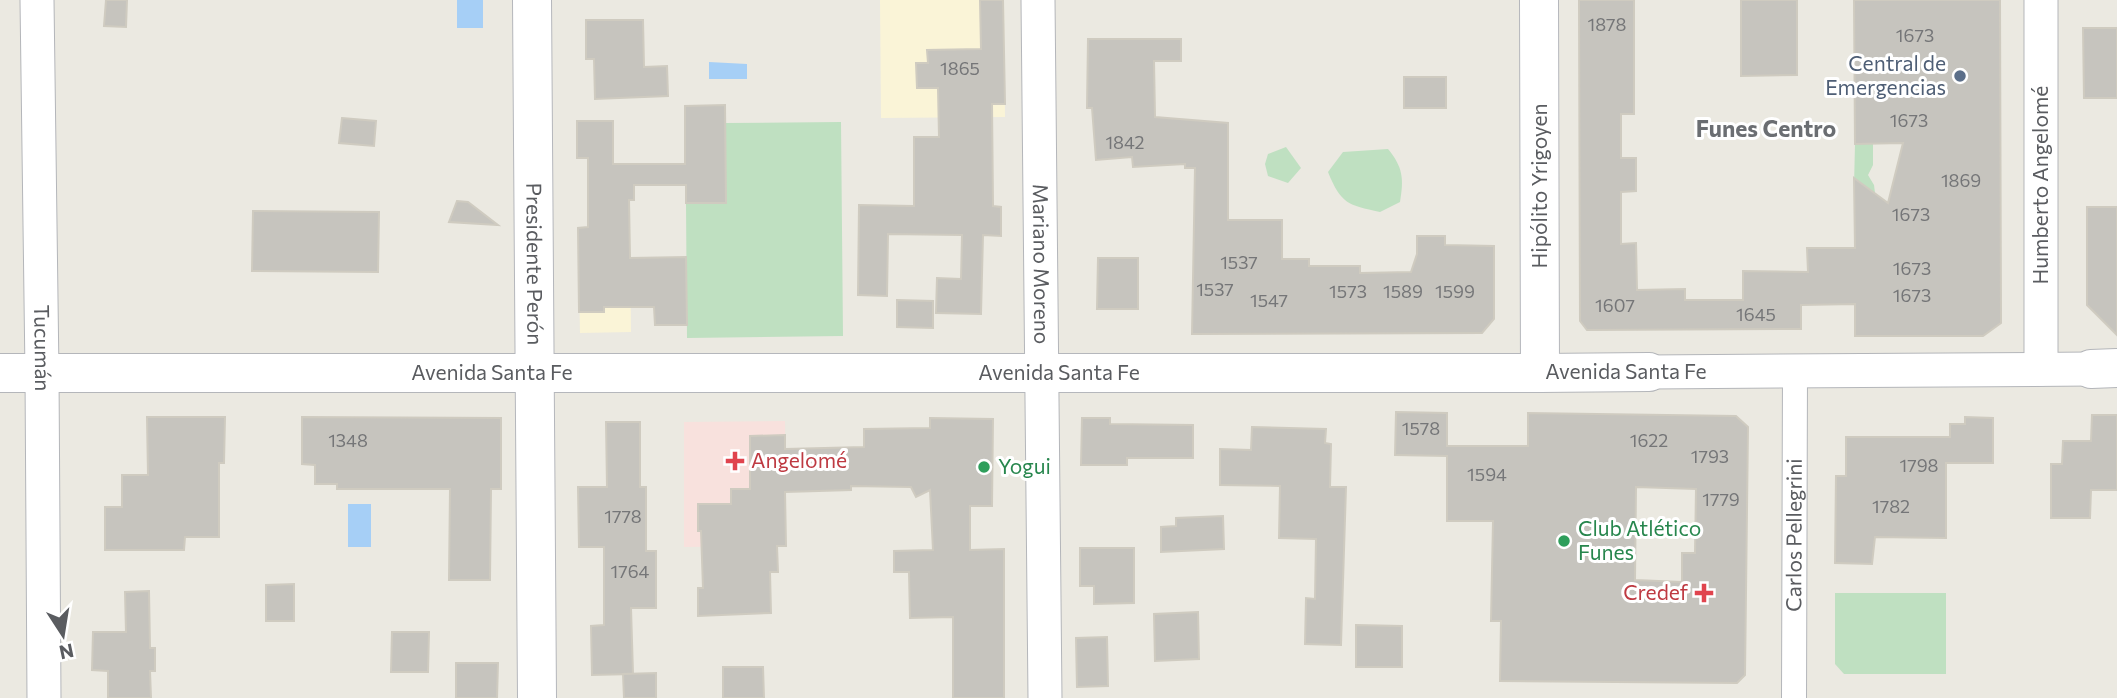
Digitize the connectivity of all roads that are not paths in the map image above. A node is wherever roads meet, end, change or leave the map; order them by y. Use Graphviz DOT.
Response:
graph roads {
  1 [pos="37,0"];
  2 [pos="532,0"];
  3 [pos="1038,0"];
  4 [pos="1539,0"];
  5 [pos="2041,0"];
  6 [pos="2104,368"];
  7 [pos="2041,369"];
  8 [pos="1795,371"];
  9 [pos="1649,372"];
  10 [pos="0,373"];
  11 [pos="42,373"];
  12 [pos="536,373"];
  13 [pos="1042,373"];
  14 [pos="1541,373"];
  15 [pos="44,698"];
  16 [pos="537,698"];
  17 [pos="1045,698"];
  18 [pos="1794,698"];
  1 -- 11 [label="street, Tucumán"];
  2 -- 12 [label="main road, Presidente Perón"];
  3 -- 13 [label="street, Mariano Moreno"];
  4 -- 14 [label="main road, Hipólito Yrigoyen"];
  5 -- 7 [label="street, Humberto Angelomé"];
  6 -- 7 [label="street, Avenida Santa Fe"];
  7 -- 8 [label="street, Avenida Santa Fe"];
  8 -- 9 [label="street, Avenida Santa Fe"];
  8 -- 18 [label="street, Carlos Pellegrini"];
  9 -- 14 [label="main road, Avenida Santa Fe"];
  10 -- 11 [label="main road, Avenida Santa Fe"];
  11 -- 12 [label="main road, Avenida Santa Fe"];
  11 -- 15 [label="street, Tucumán"];
  12 -- 13 [label="main road, Avenida Santa Fe"];
  12 -- 16 [label="main road, Presidente Perón"];
  13 -- 14 [label="main road, Avenida Santa Fe"];
  13 -- 17 [label="street, Mariano Moreno"];
}
